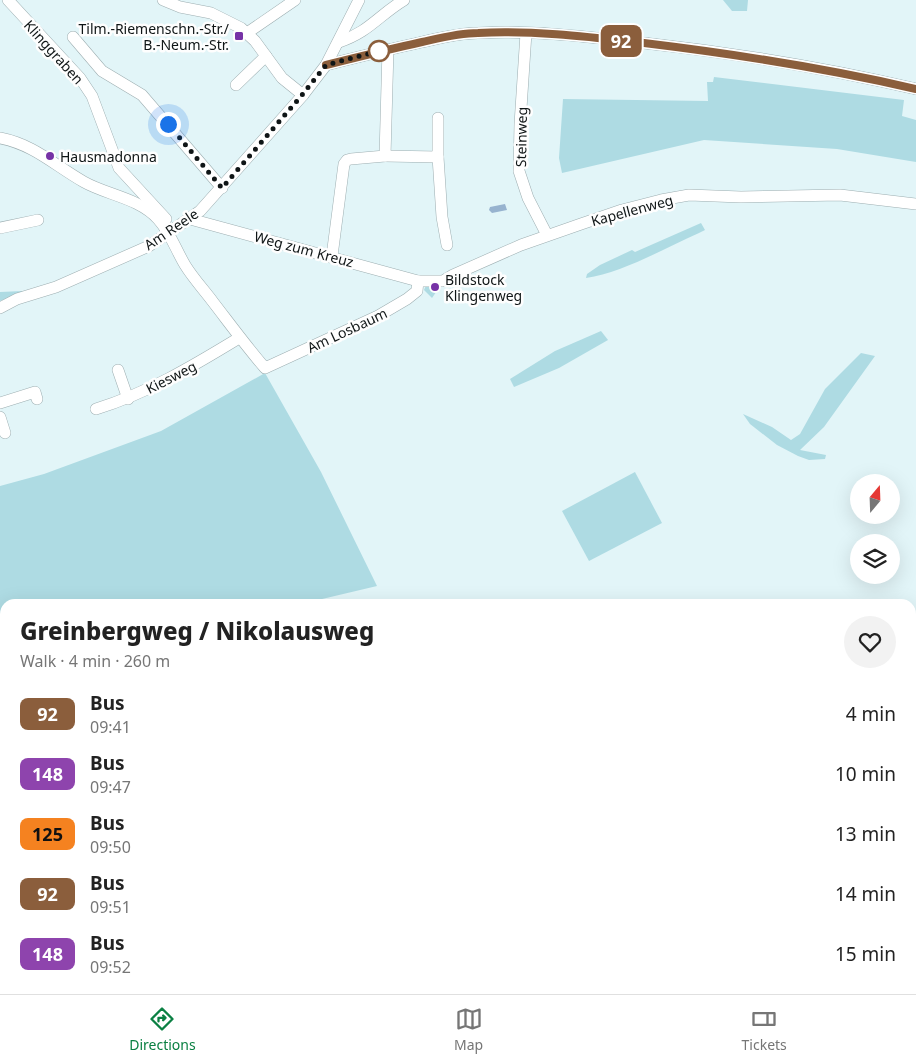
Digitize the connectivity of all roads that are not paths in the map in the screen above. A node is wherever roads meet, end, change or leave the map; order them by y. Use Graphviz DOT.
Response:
graph roads {
  1 [pos="8,0"];
  2 [pos="163,0"];
  3 [pos="295,0"];
  4 [pos="359,0"];
  5 [pos="404,0"];
  6 [pos="193,4"];
  7 [pos="248,33"];
  8 [pos="526,33"];
  9 [pos="73,37"];
  10 [pos="339,42"];
  11 [pos="388,49"];
  12 [pos="266,56"];
  13 [pos="326,65"];
  14 [pos="236,85"];
  15 [pos="916,89"];
  16 [pos="302,95"];
  17 [pos="438,118"];
  18 [pos="0,138"];
  19 [pos="385,156"];
  20 [pos="438,158"];
  21 [pos="222,188"];
  22 [pos="916,204"];
  23 [pos="190,219"];
  24 [pos="38,220"];
  25 [pos="0,228"];
  26 [pos="168,233"];
  27 [pos="547,235"];
  28 [pos="447,245"];
  29 [pos="332,256"];
  30 [pos="418,281"];
  31 [pos="0,308"];
  32 [pos="240,338"];
  33 [pos="118,370"];
  34 [pos="37,399"];
  35 [pos="128,399"];
  36 [pos="0,402"];
  37 [pos="96,409"];
  38 [pos="0,417"];
  39 [pos="5,433"];
  1 -- 26 [label="street, Klinggraben"];
  2 -- 6 [label="street"];
  3 -- 7 [label="street"];
  4 -- 10 [label="street, Am Reele"];
  5 -- 10 [label="street"];
  6 -- 7 [label="street"];
  7 -- 12 [label="street"];
  8 -- 11 [label="street"];
  8 -- 15 [label="street"];
  8 -- 27 [label="street, Steinweg"];
  9 -- 21 [label="street"];
  10 -- 13 [label="street, Am Reele"];
  11 -- 13 [label="street"];
  11 -- 19 [label="street"];
  12 -- 14 [label="street"];
  12 -- 16 [label="street"];
  13 -- 16 [label="street, Am Reele"];
  16 -- 21 [label="street, Am Reele"];
  17 -- 20 [label="street"];
  18 -- 26 [label="street"];
  19 -- 20 [label="street"];
  19 -- 29 [label="street"];
  20 -- 28 [label="street"];
  21 -- 23 [label="street, Am Reele"];
  22 -- 27 [label="street, Kapellenweg"];
  23 -- 26 [label="street, Am Reele"];
  23 -- 29 [label="street, Weg zum Kreuz"];
  24 -- 25 [label="street"];
  26 -- 31 [label="street, Am Reele"];
  26 -- 32 [label="street"];
  27 -- 30 [label="street, Kapellenweg"];
  29 -- 30 [label="street, Weg zum Kreuz"];
  30 -- 32 [label="street, Am Losbaum"];
  32 -- 35 [label="street, Kiesweg"];
  33 -- 35 [label="street, Kiesweg"];
  34 -- 36 [label="street"];
  35 -- 37 [label="street"];
  38 -- 39 [label="street"];
}
